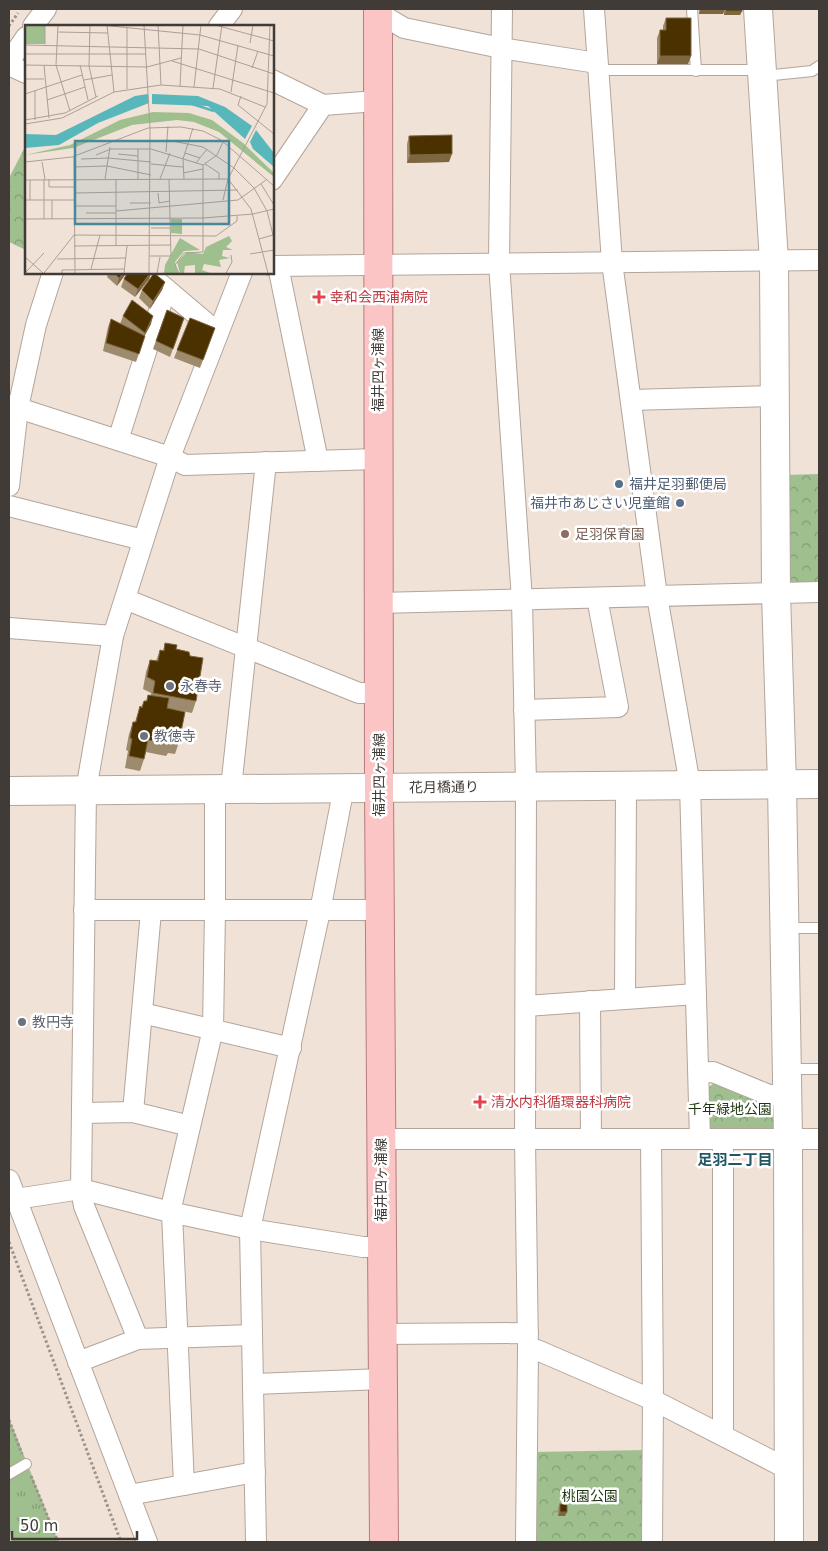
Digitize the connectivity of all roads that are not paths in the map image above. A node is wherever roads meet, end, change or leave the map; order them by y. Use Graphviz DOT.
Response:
graph roads {
  1 [pos="46,9"];
  2 [pos="232,9"];
  3 [pos="378,9"];
  4 [pos="502,9"];
  5 [pos="594,9"];
  6 [pos="692,9"];
  7 [pos="758,9"];
  8 [pos="34,25"];
  9 [pos="220,25"];
  10 [pos="25,39"];
  11 [pos="501,48"];
  12 [pos="9,64"];
  13 [pos="598,66"];
  14 [pos="819,66"];
  15 [pos="696,71"];
  16 [pos="25,72"];
  17 [pos="762,73"];
  18 [pos="274,81"];
  19 [pos="377,101"];
  20 [pos="323,105"];
  21 [pos="274,177"];
  22 [pos="819,260"];
  23 [pos="774,261"];
  24 [pos="612,262"];
  25 [pos="499,263"];
  26 [pos="378,264"];
  27 [pos="275,266"];
  28 [pos="53,274"];
  29 [pos="148,274"];
  30 [pos="241,274"];
  31 [pos="166,289"];
  32 [pos="218,333"];
  33 [pos="775,396"];
  34 [pos="631,400"];
  35 [pos="14,406"];
  36 [pos="118,440"];
  37 [pos="170,457"];
  38 [pos="378,459"];
  39 [pos="318,461"];
  40 [pos="266,462"];
  41 [pos="9,486"];
  42 [pos="9,506"];
  43 [pos="143,540"];
  44 [pos="819,592"];
  45 [pos="776,593"];
  46 [pos="657,596"];
  47 [pos="598,598"];
  48 [pos="124,599"];
  49 [pos="522,600"];
  50 [pos="378,603"];
  51 [pos="9,628"];
  52 [pos="113,636"];
  53 [pos="247,647"];
  54 [pos="379,693"];
  55 [pos="524,710"];
  56 [pos="782,784"];
  57 [pos="819,784"];
  58 [pos="526,785"];
  59 [pos="626,785"];
  60 [pos="690,785"];
  61 [pos="344,787"];
  62 [pos="223,788"];
  63 [pos="379,788"];
  64 [pos="9,790"];
  65 [pos="86,790"];
  66 [pos="84,910"];
  67 [pos="380,910"];
  68 [pos="151,911"];
  69 [pos="215,911"];
  70 [pos="320,911"];
  71 [pos="784,928"];
  72 [pos="819,928"];
  73 [pos="696,994"];
  74 [pos="625,999"];
  75 [pos="590,1001"];
  76 [pos="526,1006"];
  77 [pos="142,1013"];
  78 [pos="213,1029"];
  79 [pos="291,1048"];
  80 [pos="819,1069"];
  81 [pos="700,1073"];
  82 [pos="786,1082"];
  83 [pos="133,1112"];
  84 [pos="82,1113"];
  85 [pos="190,1126"];
  86 [pos="788,1138"];
  87 [pos="819,1138"];
  88 [pos="381,1139"];
  89 [pos="525,1139"];
  90 [pos="591,1139"];
  91 [pos="651,1139"];
  92 [pos="700,1139"];
  93 [pos="723,1139"];
  94 [pos="9,1180"];
  95 [pos="81,1189"];
  96 [pos="16,1199"];
  97 [pos="171,1213"];
  98 [pos="250,1229"];
  99 [pos="381,1247"];
  100 [pos="383,1334"];
  101 [pos="252,1335"];
  102 [pos="177,1338"];
  103 [pos="138,1339"];
  104 [pos="528,1341"];
  105 [pos="78,1362"];
  106 [pos="383,1379"];
  107 [pos="253,1384"];
  108 [pos="652,1400"];
  109 [pos="722,1434"];
  110 [pos="789,1463"];
  111 [pos="26,1464"];
  112 [pos="255,1472"];
  113 [pos="9,1474"];
  114 [pos="184,1485"];
  115 [pos="129,1495"];
  116 [pos="147,1542"];
  117 [pos="256,1542"];
  118 [pos="384,1542"];
  119 [pos="526,1542"];
  120 [pos="652,1542"];
  121 [pos="789,1542"];
  1 -- 8 [label="street"];
  2 -- 9 [label="street"];
  3 -- 11 [label="street"];
  3 -- 19 [label="main road, 福井四ヶ浦線"];
  4 -- 11 [label="street"];
  5 -- 13 [label="street"];
  6 -- 15 [label="lane"];
  7 -- 17 [label="street"];
  10 -- 12 [label="street"];
  11 -- 13 [label="street"];
  11 -- 25 [label="street"];
  12 -- 16 [label="street"];
  13 -- 15 [label="lane"];
  13 -- 24 [label="street"];
  14 -- 17 [label="lane"];
  15 -- 17 [label="lane"];
  17 -- 23 [label="street"];
  18 -- 20 [label="street"];
  19 -- 20 [label="street"];
  19 -- 26 [label="main road, 福井四ヶ浦線"];
  20 -- 21 [label="street"];
  22 -- 23 [label="street"];
  23 -- 24 [label="street"];
  23 -- 33 [label="street"];
  24 -- 25 [label="street"];
  24 -- 34 [label="street"];
  25 -- 26 [label="street"];
  25 -- 49 [label="street"];
  26 -- 27 [label="street"];
  26 -- 38 [label="main road, 福井四ヶ浦線"];
  27 -- 39 [label="street"];
  28 -- 35 [label="street"];
  29 -- 31 [label="street"];
  30 -- 32 [label="street"];
  31 -- 32 [label="street"];
  31 -- 36 [label="street"];
  32 -- 37 [label="street"];
  33 -- 34 [label="street"];
  33 -- 45 [label="street"];
  34 -- 46 [label="street"];
  35 -- 36 [label="street"];
  35 -- 41 [label="street"];
  36 -- 37 [label="street"];
  37 -- 40 [label="street"];
  37 -- 43 [label="street"];
  38 -- 39 [label="street"];
  38 -- 50 [label="main road, 福井四ヶ浦線"];
  39 -- 40 [label="street"];
  40 -- 53 [label="street"];
  42 -- 43 [label="street"];
  43 -- 48 [label="street"];
  44 -- 45 [label="street"];
  45 -- 46 [label="street"];
  45 -- 56 [label="street"];
  46 -- 47 [label="street"];
  46 -- 60 [label="street"];
  47 -- 49 [label="street"];
  47 -- 55 [label="street"];
  48 -- 52 [label="street"];
  48 -- 53 [label="street"];
  49 -- 50 [label="street"];
  49 -- 55 [label="street"];
  50 -- 54 [label="main road, 福井四ヶ浦線"];
  51 -- 52 [label="street"];
  52 -- 65 [label="street"];
  53 -- 54 [label="street"];
  53 -- 62 [label="street"];
  54 -- 63 [label="main road, 福井四ヶ浦線"];
  55 -- 58 [label="street"];
  56 -- 57 [label="street, 花月橋通り"];
  56 -- 60 [label="street, 花月橋通り"];
  56 -- 71 [label="street"];
  58 -- 59 [label="street, 花月橋通り"];
  58 -- 63 [label="street, 花月橋通り"];
  58 -- 76 [label="street"];
  59 -- 60 [label="street, 花月橋通り"];
  59 -- 74 [label="street"];
  60 -- 73 [label="street"];
  61 -- 62 [label="street, 花月橋通り"];
  61 -- 63 [label="street, 花月橋通り"];
  61 -- 70 [label="street"];
  62 -- 65 [label="street, 花月橋通り"];
  62 -- 69 [label="street"];
  63 -- 67 [label="main road, 福井四ヶ浦線"];
  64 -- 65 [label="street, 花月橋通り"];
  65 -- 66 [label="street"];
  66 -- 68 [label="street"];
  66 -- 84 [label="street"];
  67 -- 70 [label="street"];
  67 -- 88 [label="main road, 福井四ヶ浦線"];
  68 -- 69 [label="street"];
  68 -- 77 [label="street"];
  69 -- 70 [label="street"];
  69 -- 78 [label="street"];
  70 -- 79 [label="street"];
  71 -- 72 [label="lane"];
  71 -- 82 [label="street"];
  73 -- 74 [label="street"];
  73 -- 81 [label="street"];
  74 -- 75 [label="street"];
  75 -- 76 [label="street"];
  75 -- 90 [label="street"];
  76 -- 89 [label="street"];
  77 -- 78 [label="street"];
  77 -- 83 [label="street"];
  78 -- 79 [label="street"];
  78 -- 85 [label="street"];
  79 -- 98 [label="street"];
  80 -- 82 [label="lane"];
  81 -- 82 [label="street"];
  81 -- 92 [label="street"];
  82 -- 86 [label="street"];
  83 -- 84 [label="street"];
  83 -- 85 [label="street"];
  84 -- 95 [label="street"];
  85 -- 97 [label="street"];
  86 -- 87 [label="street"];
  86 -- 93 [label="street"];
  86 -- 110 [label="street"];
  88 -- 89 [label="street"];
  88 -- 99 [label="main road, 福井四ヶ浦線"];
  89 -- 90 [label="street"];
  89 -- 104 [label="street"];
  90 -- 91 [label="street"];
  91 -- 92 [label="street"];
  91 -- 108 [label="street"];
  92 -- 93 [label="street"];
  93 -- 109 [label="street"];
  94 -- 96 [label="street"];
  95 -- 96 [label="street"];
  95 -- 97 [label="street"];
  95 -- 103 [label="street"];
  96 -- 105 [label="street"];
  97 -- 98 [label="street"];
  97 -- 102 [label="street"];
  98 -- 99 [label="street"];
  98 -- 101 [label="street"];
  99 -- 100 [label="main road, 福井四ヶ浦線"];
  100 -- 104 [label="street"];
  100 -- 106 [label="main road, 福井四ヶ浦線"];
  101 -- 102 [label="street"];
  101 -- 107 [label="street"];
  102 -- 103 [label="street"];
  102 -- 114 [label="street"];
  103 -- 105 [label="street"];
  104 -- 108 [label="street"];
  104 -- 119 [label="street"];
  105 -- 115 [label="street"];
  106 -- 107 [label="street"];
  106 -- 118 [label="main road, 福井四ヶ浦線"];
  107 -- 112 [label="street"];
  108 -- 109 [label="street"];
  108 -- 120 [label="street"];
  109 -- 110 [label="street"];
  110 -- 121 [label="street"];
  111 -- 113 [label="lane"];
  112 -- 114 [label="street"];
  112 -- 117 [label="street"];
  114 -- 115 [label="street"];
  115 -- 116 [label="street"];
}
